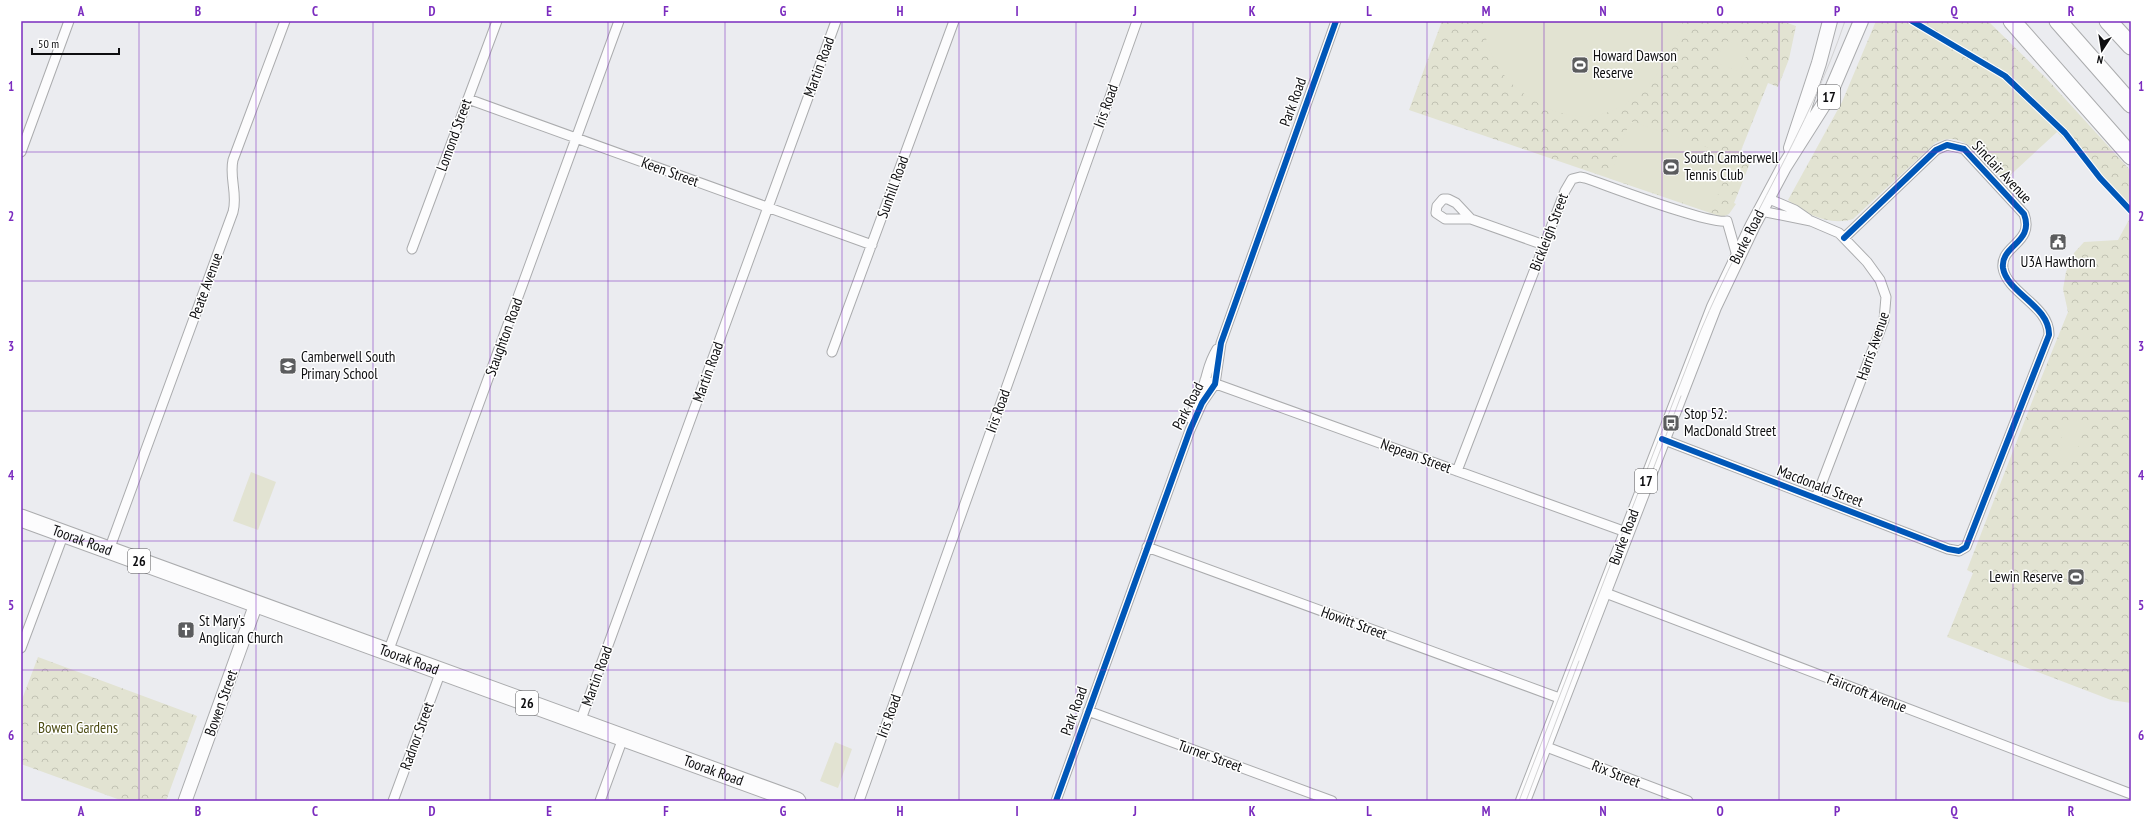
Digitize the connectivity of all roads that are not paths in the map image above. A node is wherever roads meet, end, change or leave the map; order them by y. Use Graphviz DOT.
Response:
graph roads {
  1 [pos="69,21"];
  2 [pos="285,21"];
  3 [pos="496,21"];
  4 [pos="619,21"];
  5 [pos="836,21"];
  6 [pos="954,21"];
  7 [pos="1137,21"];
  8 [pos="1336,21"];
  9 [pos="1830,21"];
  10 [pos="1861,21"];
  11 [pos="2012,21"];
  12 [pos="2058,21"];
  13 [pos="2108,21"];
  14 [pos="2131,46"];
  15 [pos="468,99"];
  16 [pos="2131,104"];
  17 [pos="576,138"];
  18 [pos="21,152"];
  19 [pos="2131,156"];
  20 [pos="1784,167"];
  21 [pos="1767,198"];
  22 [pos="768,208"];
  23 [pos="1761,211"];
  24 [pos="1471,219"];
  25 [pos="1811,221"];
  26 [pos="1844,238"];
  27 [pos="872,245"];
  28 [pos="1544,245"];
  29 [pos="412,249"];
  30 [pos="1738,256"];
  31 [pos="1221,343"];
  32 [pos="832,352"];
  33 [pos="1205,380"];
  34 [pos="1215,384"];
  35 [pos="1190,430"];
  36 [pos="1662,439"];
  37 [pos="1457,471"];
  38 [pos="1816,498"];
  39 [pos="21,518"];
  40 [pos="1626,532"];
  41 [pos="64,533"];
  42 [pos="1968,544"];
  43 [pos="1147,547"];
  44 [pos="109,550"];
  45 [pos="1603,592"];
  46 [pos="256,604"];
  47 [pos="21,648"];
  48 [pos="388,652"];
  49 [pos="441,671"];
  50 [pos="1562,699"];
  51 [pos="1088,711"];
  52 [pos="580,722"];
  53 [pos="623,738"];
  54 [pos="1544,746"];
  55 [pos="2131,794"];
  56 [pos="778,798"];
  57 [pos="185,801"];
  58 [pos="393,801"];
  59 [pos="600,801"];
  60 [pos="797,801"];
  61 [pos="859,801"];
  62 [pos="1056,801"];
  63 [pos="1332,801"];
  64 [pos="1523,801"];
  65 [pos="1688,801"];
  1 -- 18 [label="street"];
  2 -- 44 [label="street, Peate Avenue"];
  3 -- 15 [label="street, Lomond Street"];
  4 -- 17 [label="street, Staughton Road"];
  5 -- 22 [label="street, Martin Road"];
  6 -- 27 [label="street, Sunhill Road"];
  7 -- 61 [label="street, Iris Road"];
  8 -- 31 [label="street, Park Road"];
  9 -- 20 [label="main road, Burke Road / 17"];
  10 -- 20 [label="main road, Burke Road / 17"];
  11 -- 19 [label="highway"];
  12 -- 16 [label="highway"];
  13 -- 14 [label="highway"];
  15 -- 17 [label="street, Keen Street"];
  15 -- 29 [label="street, Lomond Street"];
  17 -- 22 [label="street, Keen Street"];
  17 -- 48 [label="street, Staughton Road"];
  20 -- 21 [label="main road, Burke Road / 17"];
  21 -- 23 [label="main road, Burke Road / 17"];
  21 -- 25 [label="street, Harris Avenue"];
  22 -- 27 [label="street, Keen Street"];
  22 -- 52 [label="street, Martin Road"];
  23 -- 25 [label="street, Harris Avenue"];
  23 -- 30 [label="main road, Burke Road / 17"];
  24 -- 28 [label="street"];
  25 -- 26 [label="street, Harris Avenue"];
  26 -- 38 [label="street, Harris Avenue"];
  26 -- 42 [label="street, Sinclair Avenue"];
  27 -- 32 [label="street, Sunhill Road"];
  28 -- 30 [label="street, Bickleigh Street"];
  28 -- 37 [label="street, Bickleigh Street"];
  30 -- 36 [label="main road, Burke Road / 17"];
  31 -- 33 [label="street, Park Road"];
  31 -- 34 [label="street, Park Road"];
  33 -- 34 [label="street, Nepean Street"];
  33 -- 35 [label="street, Park Road"];
  34 -- 35 [label="street, Park Road"];
  34 -- 37 [label="street, Nepean Street"];
  35 -- 43 [label="street, Park Road"];
  36 -- 38 [label="street, Macdonald Street"];
  36 -- 40 [label="main road, Burke Road / 17"];
  37 -- 40 [label="street, Nepean Street"];
  38 -- 42 [label="street, Macdonald Street"];
  39 -- 41 [label="highway, Toorak Road / 26"];
  40 -- 45 [label="main road, Burke Road / 17"];
  41 -- 44 [label="highway, Toorak Road / 26"];
  41 -- 47 [label="street"];
  43 -- 50 [label="street, Howitt Street"];
  43 -- 51 [label="street, Park Road"];
  44 -- 46 [label="highway, Toorak Road / 26"];
  45 -- 50 [label="main road, Burke Road / 17"];
  45 -- 55 [label="street, Faircroft Avenue"];
  46 -- 48 [label="highway, Toorak Road / 26"];
  46 -- 57 [label="street, Bowen Street"];
  48 -- 49 [label="highway, Toorak Road / 26"];
  49 -- 52 [label="highway, Toorak Road / 26"];
  49 -- 58 [label="street, Radnor Street"];
  50 -- 54 [label="main road, Burke Road / 17"];
  51 -- 62 [label="street, Park Road"];
  51 -- 63 [label="street, Turner Street"];
  52 -- 53 [label="highway, Toorak Road / 26"];
  53 -- 56 [label="highway, Toorak Road / 26"];
  53 -- 59 [label="street"];
  54 -- 64 [label="main road, Burke Road / 17"];
  54 -- 65 [label="street, Rix Street"];
  56 -- 60 [label="highway, Toorak Road / 26"];
}
